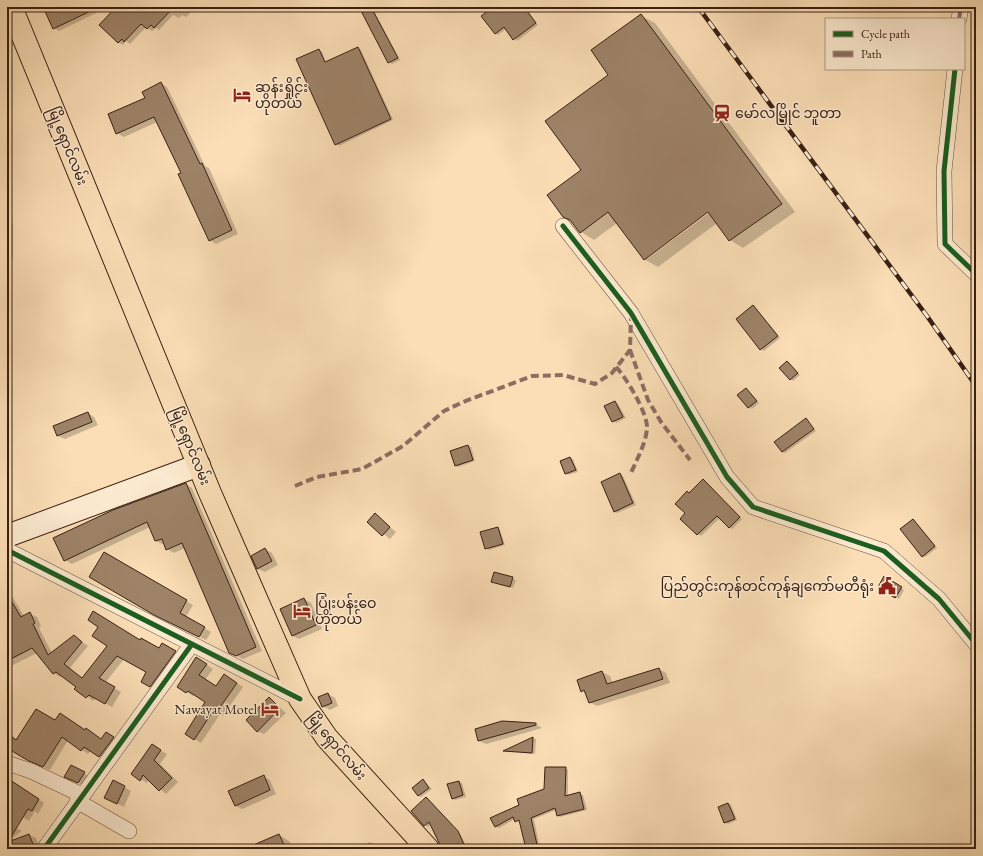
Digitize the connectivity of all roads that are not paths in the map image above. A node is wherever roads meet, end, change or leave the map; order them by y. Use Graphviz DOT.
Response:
graph roads {
  1 [pos="11,7"];
  2 [pos="961,7"];
  3 [pos="959,18"];
  4 [pos="955,70"];
  5 [pos="563,226"];
  6 [pos="976,274"];
  7 [pos="199,465"];
  8 [pos="7,536"];
  9 [pos="7,550"];
  10 [pos="192,644"];
  11 [pos="976,644"];
  12 [pos="300,699"];
  13 [pos="7,762"];
  14 [pos="79,798"];
  15 [pos="129,830"];
  16 [pos="44,849"];
  17 [pos="428,849"];
  1 -- 7 [label="highway, မြို့ရှောင်လမ်း"];
  2 -- 3 [label="street"];
  4 -- 6 [label="street"];
  5 -- 11 [label="street"];
  7 -- 8 [label="main road"];
  7 -- 12 [label="highway, မြို့ရှောင်လမ်း"];
  9 -- 10 [label="street"];
  10 -- 12 [label="street"];
  10 -- 14 [label="street"];
  12 -- 17 [label="highway, မြို့ရှောင်လမ်း"];
  13 -- 14 [label="street"];
  14 -- 15 [label="street"];
  14 -- 16 [label="street"];
}
